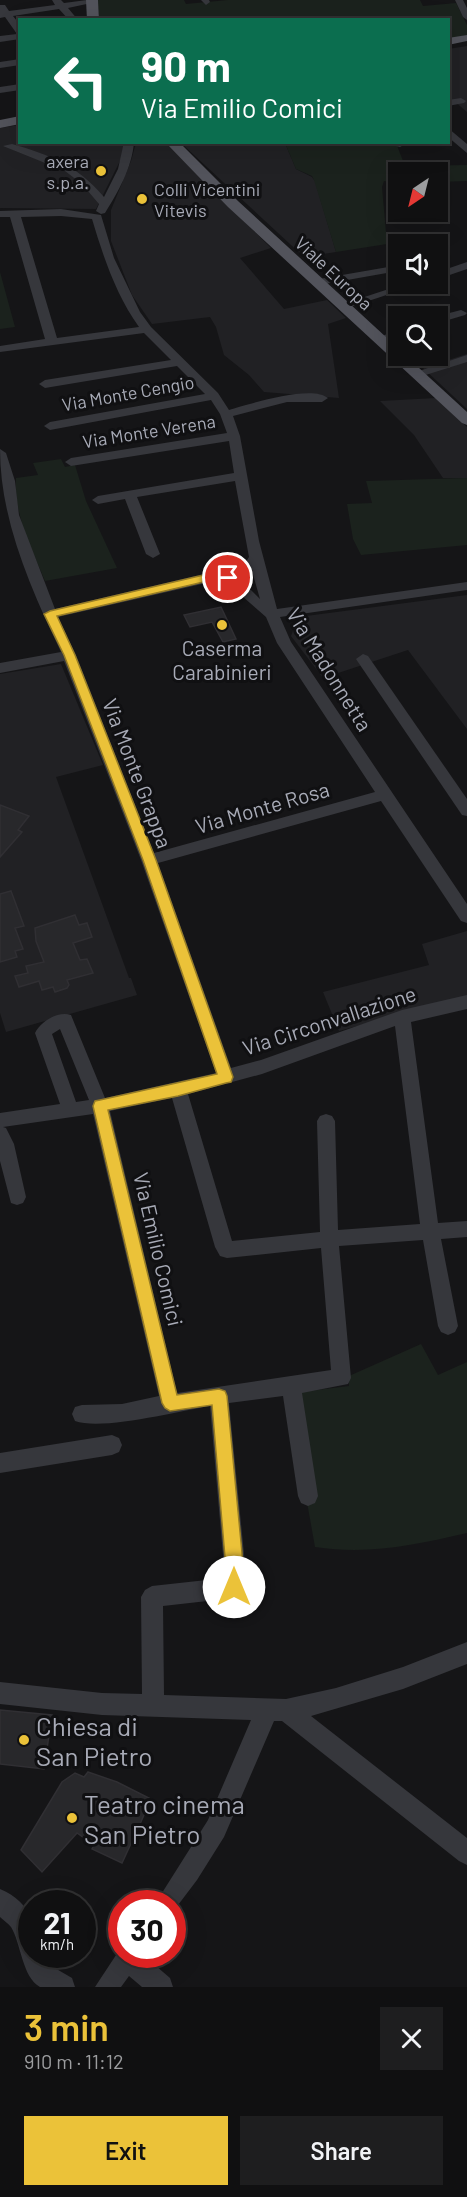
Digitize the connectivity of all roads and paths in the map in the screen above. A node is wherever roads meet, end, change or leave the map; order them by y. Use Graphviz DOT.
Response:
graph roads {
  1 [pos="459,0"];
  2 [pos="92,1"];
  3 [pos="58,3"];
  4 [pos="0,4"];
  5 [pos="4,14"];
  6 [pos="467,17"];
  7 [pos="73,18"];
  8 [pos="93,18"];
  9 [pos="18,32"];
  10 [pos="18,34"];
  11 [pos="0,39"];
  12 [pos="467,40"];
  13 [pos="450,44"];
  14 [pos="18,62"];
  15 [pos="0,65"];
  16 [pos="18,87"];
  17 [pos="0,90"];
  18 [pos="460,101"];
  19 [pos="450,103"];
  20 [pos="18,120"];
  21 [pos="0,124"];
  22 [pos="451,131"];
  23 [pos="0,135"];
  24 [pos="129,144"];
  25 [pos="8,147"];
  26 [pos="174,147"];
  27 [pos="467,150"];
  28 [pos="87,183"];
  29 [pos="105,204"];
  30 [pos="0,214"];
  31 [pos="15,215"];
  32 [pos="97,217"];
  33 [pos="467,265"];
  34 [pos="388,270"];
  35 [pos="448,272"];
  36 [pos="319,282"];
  37 [pos="388,292"];
  38 [pos="343,306"];
  39 [pos="461,313"];
  40 [pos="448,317"];
  41 [pos="147,329"];
  42 [pos="388,336"];
  43 [pos="379,339"];
  44 [pos="52,342"];
  45 [pos="0,349"];
  46 [pos="467,358"];
  47 [pos="181,362"];
  48 [pos="416,374"];
  49 [pos="45,384"];
  50 [pos="214,396"];
  51 [pos="322,398"];
  52 [pos="226,414"];
  53 [pos="467,420"];
  54 [pos="50,426"];
  55 [pos="234,436"];
  56 [pos="0,453"];
  57 [pos="71,462"];
  58 [pos="241,476"];
  59 [pos="4,482"];
  60 [pos="129,495"];
  61 [pos="98,500"];
  62 [pos="153,554"];
  63 [pos="256,557"];
  64 [pos="236,577"];
  65 [pos="261,584"];
  66 [pos="467,586"];
  67 [pos="50,614"];
  68 [pos="270,614"];
  69 [pos="69,655"];
  70 [pos="363,658"];
  71 [pos="0,668"];
  72 [pos="386,794"];
  73 [pos="467,812"];
  74 [pos="150,860"];
  75 [pos="467,917"];
  76 [pos="467,1002"];
  77 [pos="402,1017"];
  78 [pos="226,1077"];
  79 [pos="178,1090"];
  80 [pos="100,1106"];
  81 [pos="70,1109"];
  82 [pos="0,1120"];
  83 [pos="326,1121"];
  84 [pos="0,1133"];
  85 [pos="17,1197"];
  86 [pos="467,1229"];
  87 [pos="430,1231"];
  88 [pos="329,1239"];
  89 [pos="448,1326"];
  90 [pos="291,1388"];
  91 [pos="219,1396"];
  92 [pos="170,1403"];
  93 [pos="82,1414"];
  94 [pos="112,1445"];
  95 [pos="0,1463"];
  96 [pos="308,1496"];
  97 [pos="467,1653"];
  98 [pos="0,1693"];
  99 [pos="153,1706"];
  100 [pos="277,1709"];
  101 [pos="467,1853"];
  102 [pos="177,1890"];
  103 [pos="0,1901"];
  104 [pos="18,1917"];
  105 [pos="40,1968"];
  106 [pos="120,1968"];
  107 [pos="140,1968"];
  108 [pos="63,1987"];
  109 [pos="107,1987"];
  110 [pos="161,1987"];
  1 -- 6 [label="street"];
  2 -- 3 [label="street"];
  2 -- 8 [label="main road"];
  3 -- 5 [label="street"];
  3 -- 7 [label="street"];
  4 -- 5 [label="street"];
  5 -- 9 [label="street"];
  10 -- 11 [label="street"];
  12 -- 13 [label="main road"];
  14 -- 15 [label="street"];
  16 -- 17 [label="street"];
  18 -- 19 [label="street"];
  20 -- 21 [label="main road"];
  22 -- 27 [label="street"];
  23 -- 28 [label="street"];
  24 -- 29 [label="street"];
  25 -- 28 [label="street"];
  26 -- 36 [label="main road, Viale Europa"];
  28 -- 29 [label="street"];
  29 -- 32 [label="street"];
  30 -- 31 [label="street"];
  31 -- 32 [label="street"];
  31 -- 44 [label="street"];
  32 -- 41 [label="street, Via Madonnetta"];
  33 -- 35 [label="street"];
  34 -- 36 [label="street"];
  36 -- 38 [label="main road, Viale Europa"];
  37 -- 38 [label="street"];
  38 -- 43 [label="main road, Viale Europa"];
  39 -- 40 [label="street"];
  41 -- 44 [label="street"];
  41 -- 47 [label="street, Via Madonnetta"];
  42 -- 43 [label="street"];
  43 -- 48 [label="main road, Viale Europa"];
  44 -- 45 [label="street"];
  46 -- 48 [label="street"];
  47 -- 49 [label="street"];
  47 -- 50 [label="street, Via Madonnetta"];
  48 -- 53 [label="main road, Viale Europa"];
  50 -- 52 [label="street, Via Madonnetta"];
  50 -- 54 [label="street, Via Monte Cengio"];
  51 -- 52 [label="street"];
  52 -- 55 [label="street, Via Madonnetta"];
  55 -- 57 [label="street, Via Monte Verena"];
  55 -- 58 [label="street, Via Madonnetta"];
  56 -- 59 [label="street, Via Monte Grappa"];
  58 -- 60 [label="street"];
  58 -- 63 [label="street, Via Madonnetta"];
  59 -- 67 [label="street, Via Monte Grappa"];
  60 -- 61 [label="street"];
  60 -- 62 [label="street"];
  63 -- 64 [label="street"];
  63 -- 65 [label="street, Via Madonnetta"];
  64 -- 65 [label="street"];
  64 -- 67 [label="street"];
  64 -- 68 [label="street"];
  65 -- 68 [label="street, Via Madonnetta"];
  66 -- 68 [label="street"];
  67 -- 69 [label="street, Via Monte Grappa"];
  68 -- 72 [label="street, Via Madonnetta"];
  69 -- 71 [label="street"];
  69 -- 74 [label="street, Via Monte Grappa"];
  70 -- 73 [label="street"];
  72 -- 74 [label="street, Via Monte Rosa"];
  72 -- 75 [label="street, Via Madonnetta"];
  74 -- 78 [label="street, Via Monte Grappa"];
  76 -- 77 [label="street, Via Circonvallazione"];
  77 -- 78 [label="street, Via Circonvallazione"];
  77 -- 87 [label="street"];
  78 -- 79 [label="street, Via Circonvallazione"];
  79 -- 80 [label="street, Via Circonvallazione"];
  79 -- 88 [label="street"];
  80 -- 81 [label="street, Via Circonvallazione"];
  80 -- 81 [label="street"];
  80 -- 92 [label="street, Via Emilio Comici"];
  81 -- 82 [label="street, Via Circonvallazione"];
  83 -- 88 [label="street"];
  84 -- 85 [label="street"];
  86 -- 87 [label="street"];
  87 -- 88 [label="street"];
  87 -- 89 [label="street"];
  88 -- 90 [label="street"];
  90 -- 91 [label="street"];
  90 -- 96 [label="street"];
  91 -- 92 [label="street"];
  91 -- 99 [label="street"];
  92 -- 93 [label="street"];
  94 -- 95 [label="street"];
  97 -- 100 [label="street"];
  98 -- 99 [label="street"];
  99 -- 100 [label="street"];
  100 -- 101 [label="street"];
  100 -- 102 [label="street"];
  103 -- 104 [label="street"];
  105 -- 108 [label="street"];
  106 -- 109 [label="street"];
  107 -- 110 [label="street"];
}
